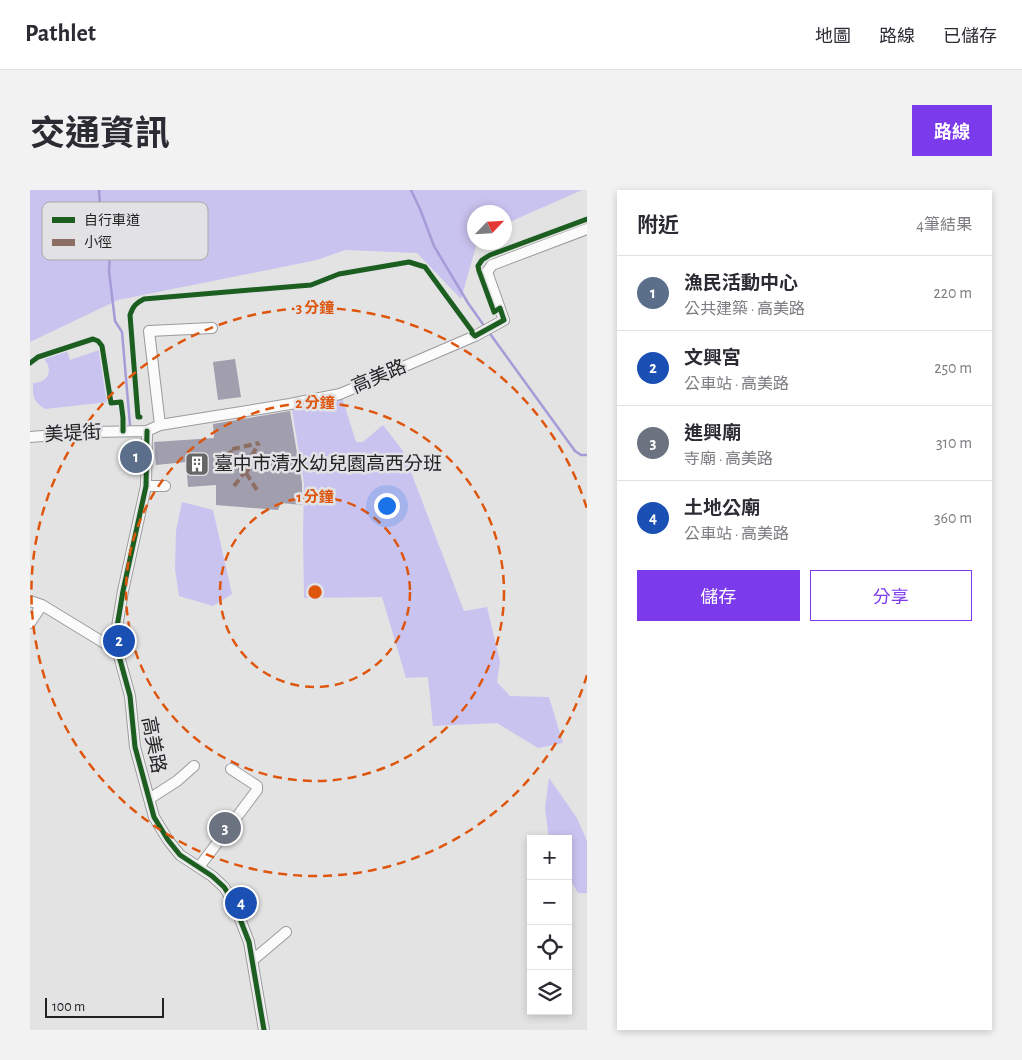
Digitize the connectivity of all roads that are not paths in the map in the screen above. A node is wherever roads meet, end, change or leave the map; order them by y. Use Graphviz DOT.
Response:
graph roads {
  1 [pos="587,229"];
  2 [pos="212,328"];
  3 [pos="160,425"];
  4 [pos="147,431"];
  5 [pos="30,437"];
  6 [pos="146,486"];
  7 [pos="165,486"];
  8 [pos="30,601"];
  9 [pos="42,605"];
  10 [pos="30,624"];
  11 [pos="119,652"];
  12 [pos="194,766"];
  13 [pos="231,769"];
  14 [pos="150,798"];
  15 [pos="199,867"];
  16 [pos="286,932"];
  17 [pos="253,960"];
  18 [pos="264,1030"];
  1 -- 3 [label="street, 高美路"];
  2 -- 3 [label="street"];
  3 -- 4 [label="street, 高美路"];
  4 -- 5 [label="street, 美堤街"];
  4 -- 6 [label="street, 高美路"];
  6 -- 7 [label="street"];
  6 -- 11 [label="street, 高美路"];
  8 -- 9 [label="street"];
  9 -- 10 [label="street"];
  9 -- 11 [label="street"];
  11 -- 14 [label="street, 高美路"];
  12 -- 14 [label="street"];
  13 -- 15 [label="street"];
  14 -- 15 [label="street, 高美路"];
  15 -- 17 [label="street, 高美路"];
  16 -- 17 [label="street"];
  17 -- 18 [label="street, 高美路"];
}
